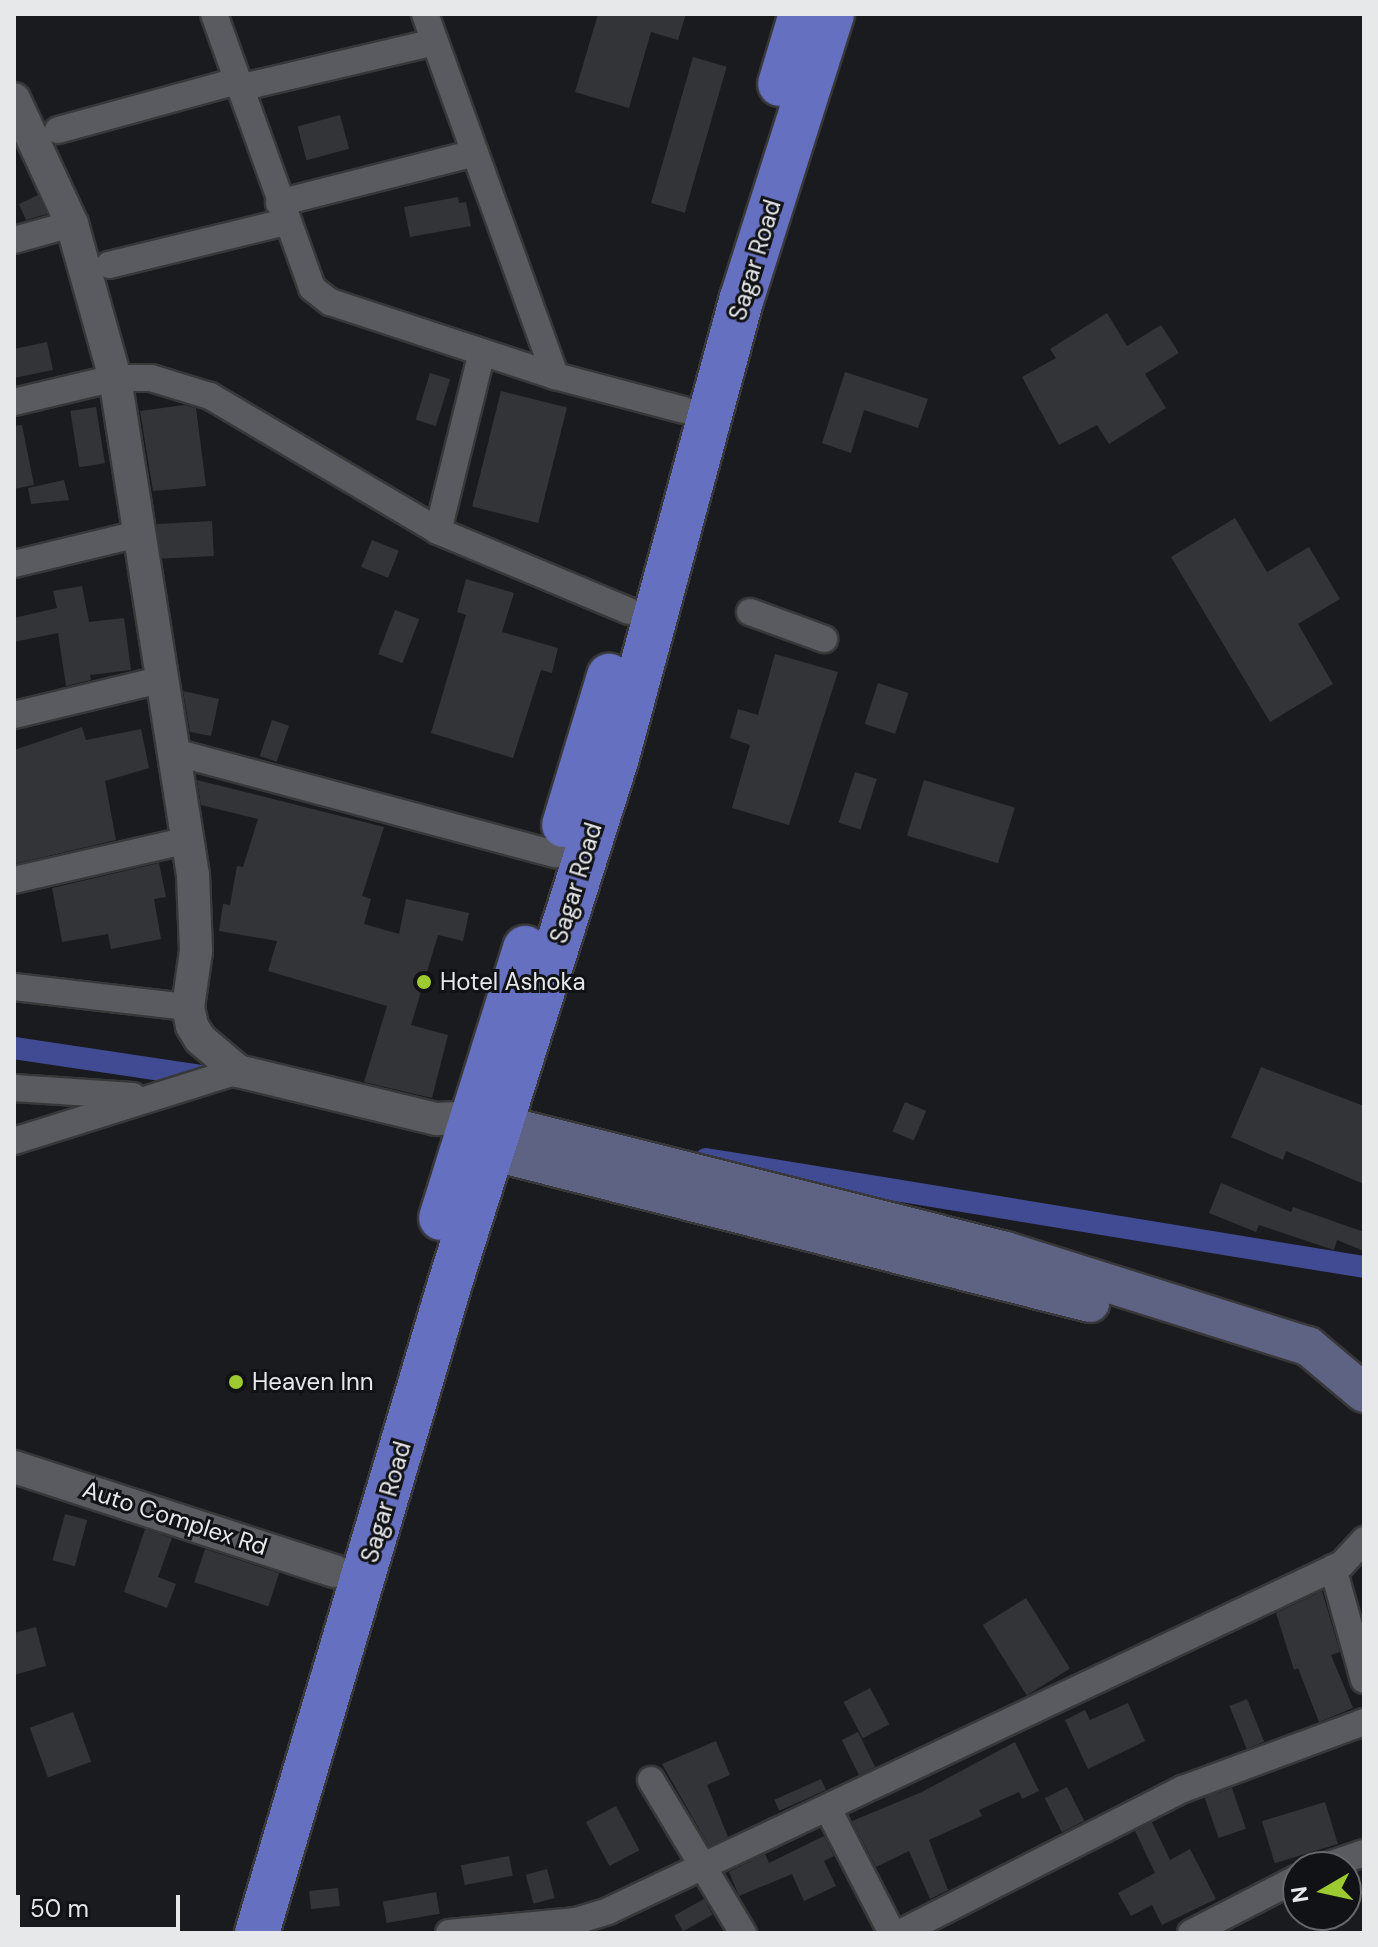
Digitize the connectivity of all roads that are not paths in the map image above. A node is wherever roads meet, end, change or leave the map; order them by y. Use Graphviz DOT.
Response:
graph roads {
  1 [pos="214,14"];
  2 [pos="425,14"];
  3 [pos="801,14"];
  4 [pos="832,14"];
  5 [pos="435,42"];
  6 [pos="238,84"];
  7 [pos="14,99"];
  8 [pos="58,130"];
  9 [pos="475,153"];
  10 [pos="282,212"];
  11 [pos="72,224"];
  12 [pos="14,240"];
  13 [pos="109,265"];
  14 [pos="482,352"];
  15 [pos="555,376"];
  16 [pos="115,378"];
  17 [pos="14,402"];
  18 [pos="684,410"];
  19 [pos="438,531"];
  20 [pos="138,534"];
  21 [pos="14,564"];
  22 [pos="629,611"];
  23 [pos="750,612"];
  24 [pos="824,639"];
  25 [pos="160,680"];
  26 [pos="14,715"];
  27 [pos="174,752"];
  28 [pos="188,840"];
  29 [pos="556,854"];
  30 [pos="14,880"];
  31 [pos="14,987"];
  32 [pos="188,1007"];
  33 [pos="238,1071"];
  34 [pos="14,1088"];
  35 [pos="144,1097"];
  36 [pos="474,1132"];
  37 [pos="14,1141"];
  38 [pos="1353,1384"];
  39 [pos="14,1467"];
  40 [pos="1352,1559"];
  41 [pos="335,1571"];
  42 [pos="1364,1680"];
  43 [pos="1364,1722"];
  44 [pos="651,1780"];
  45 [pos="828,1809"];
  46 [pos="704,1866"];
  47 [pos="1282,1886"];
  48 [pos="593,1926"];
  49 [pos="228,1933"];
  50 [pos="257,1933"];
  51 [pos="449,1933"];
  52 [pos="456,1933"];
  53 [pos="743,1933"];
  54 [pos="892,1933"];
  55 [pos="900,1933"];
  56 [pos="1191,1933"];
  1 -- 6 [label="street"];
  2 -- 5 [label="street"];
  3 -- 18 [label="highway, Sagar Road"];
  4 -- 36 [label="highway, Sagar Road"];
  5 -- 6 [label="street"];
  5 -- 9 [label="street"];
  6 -- 8 [label="street"];
  6 -- 10 [label="street"];
  7 -- 11 [label="street"];
  9 -- 10 [label="street"];
  9 -- 15 [label="street"];
  10 -- 13 [label="street"];
  10 -- 14 [label="street"];
  11 -- 12 [label="street"];
  11 -- 16 [label="street"];
  14 -- 15 [label="street"];
  14 -- 19 [label="street"];
  15 -- 18 [label="street"];
  16 -- 17 [label="street"];
  16 -- 19 [label="street"];
  16 -- 20 [label="street"];
  18 -- 22 [label="highway, Sagar Road"];
  19 -- 22 [label="street"];
  20 -- 21 [label="street"];
  20 -- 25 [label="street"];
  22 -- 29 [label="highway, Sagar Road"];
  23 -- 24 [label="street"];
  25 -- 26 [label="street"];
  25 -- 27 [label="street"];
  27 -- 28 [label="street"];
  27 -- 29 [label="street"];
  28 -- 30 [label="street"];
  28 -- 32 [label="street"];
  29 -- 36 [label="highway, Sagar Road"];
  31 -- 32 [label="street"];
  32 -- 33 [label="street"];
  33 -- 35 [label="street"];
  33 -- 36 [label="street"];
  34 -- 35 [label="street"];
  35 -- 37 [label="street"];
  36 -- 38 [label="main road"];
  36 -- 41 [label="highway, Sagar Road"];
  36 -- 50 [label="highway, Sagar Road"];
  39 -- 41 [label="street, Auto Complex Rd"];
  40 -- 42 [label="street"];
  40 -- 45 [label="street"];
  41 -- 49 [label="highway, Sagar Road"];
  43 -- 55 [label="street"];
  44 -- 46 [label="street"];
  45 -- 46 [label="street"];
  45 -- 54 [label="street"];
  46 -- 48 [label="street"];
  46 -- 53 [label="street"];
  47 -- 56 [label="street"];
  48 -- 52 [label="street"];
  51 -- 52 [label="street"];
}
